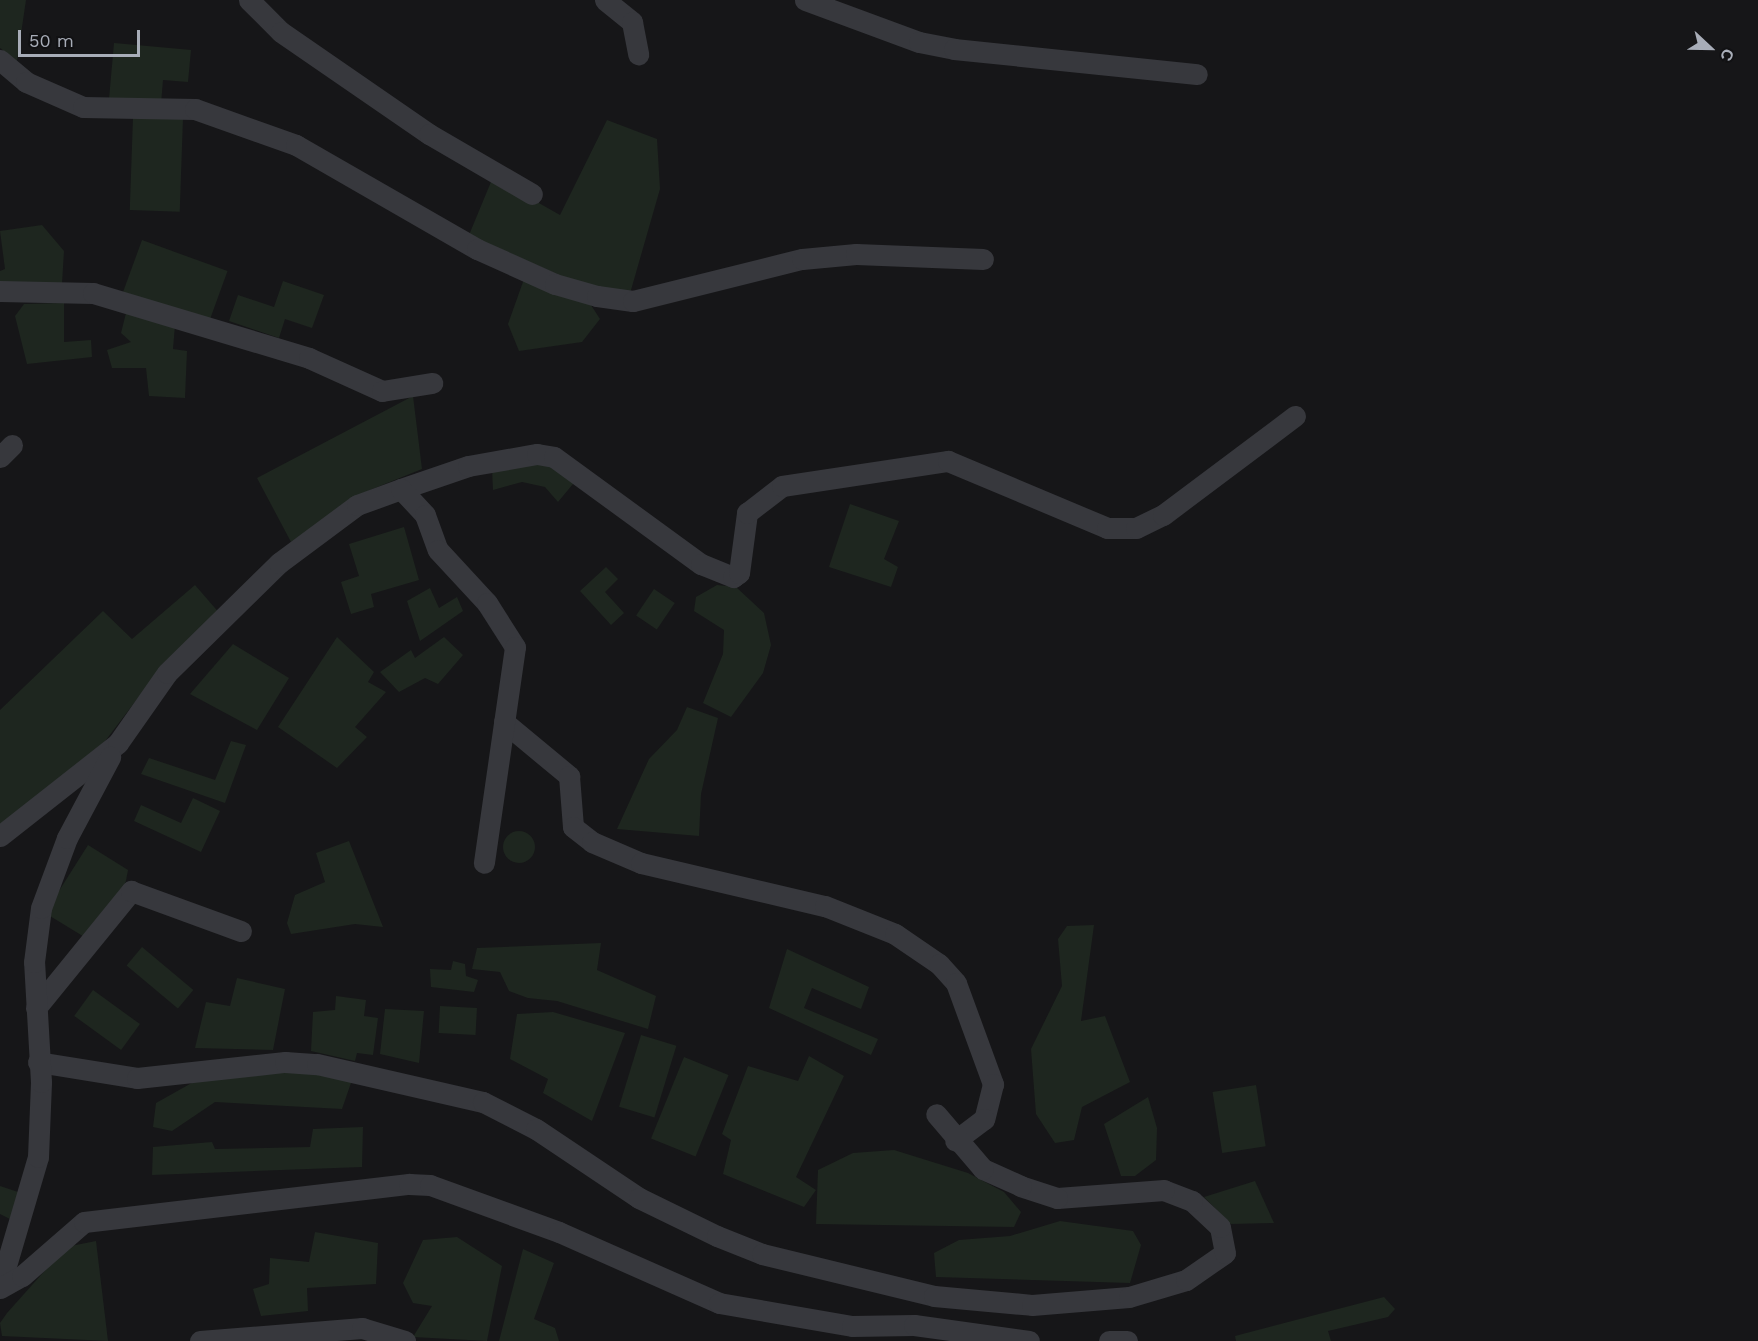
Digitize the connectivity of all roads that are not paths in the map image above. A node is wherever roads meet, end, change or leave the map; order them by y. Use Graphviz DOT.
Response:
graph roads {
  1 [pos="249,0"];
  2 [pos="605,0"];
  3 [pos="805,0"];
  4 [pos="638,54"];
  5 [pos="0,60"];
  6 [pos="1197,74"];
  7 [pos="532,194"];
  8 [pos="983,259"];
  9 [pos="0,291"];
  10 [pos="432,383"];
  11 [pos="1295,416"];
  12 [pos="402,489"];
  13 [pos="504,722"];
  14 [pos="118,744"];
  15 [pos="0,836"];
  16 [pos="484,863"];
  17 [pos="241,931"];
  18 [pos="36,1008"];
  19 [pos="38,1062"];
  20 [pos="936,1114"];
  21 [pos="956,1141"];
  22 [pos="0,1287"];
  23 [pos="853,1336"];
  24 [pos="200,1341"];
  25 [pos="405,1341"];
  26 [pos="1029,1341"];
  27 [pos="1109,1341"];
  28 [pos="1127,1341"];
  1 -- 7 [label="street"];
  2 -- 4 [label="street"];
  3 -- 6 [label="street"];
  5 -- 8 [label="street"];
  9 -- 10 [label="street"];
  11 -- 12 [label="street"];
  12 -- 13 [label="street"];
  12 -- 14 [label="street"];
  13 -- 16 [label="street"];
  13 -- 21 [label="street"];
  14 -- 15 [label="street"];
  14 -- 18 [label="street"];
  17 -- 18 [label="street"];
  18 -- 19 [label="street"];
  19 -- 21 [label="street"];
  19 -- 22 [label="street"];
  20 -- 21 [label="street"];
  22 -- 23 [label="street"];
  23 -- 26 [label="street"];
  24 -- 25 [label="street"];
  27 -- 28 [label="street"];
}
